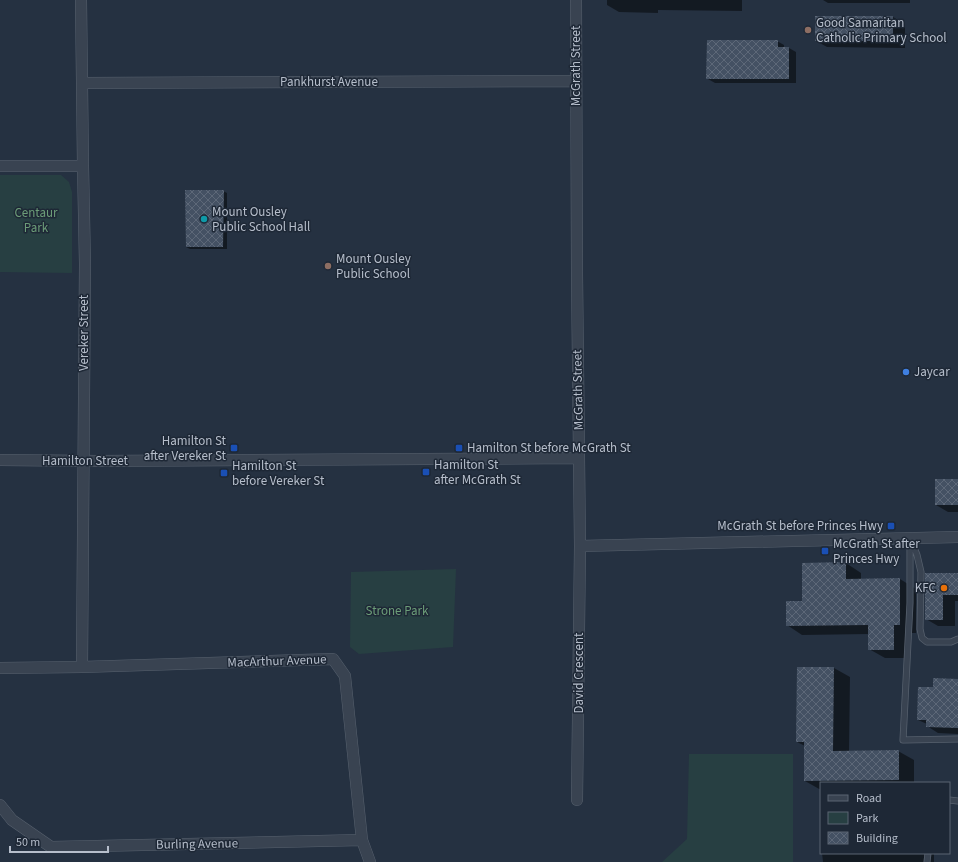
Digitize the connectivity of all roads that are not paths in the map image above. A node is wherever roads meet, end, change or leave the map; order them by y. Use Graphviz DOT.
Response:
graph roads {
  1 [pos="81,0"];
  2 [pos="576,0"];
  3 [pos="576,81"];
  4 [pos="82,83"];
  5 [pos="0,166"];
  6 [pos="83,166"];
  7 [pos="578,458"];
  8 [pos="0,460"];
  9 [pos="83,460"];
  10 [pos="958,537"];
  11 [pos="910,538"];
  12 [pos="580,546"];
  13 [pos="958,639"];
  14 [pos="82,667"];
  15 [pos="0,668"];
  16 [pos="958,739"];
  17 [pos="578,800"];
  18 [pos="0,805"];
  19 [pos="362,840"];
  20 [pos="370,862"];
  1 -- 4 [label="street, Vereker Street"];
  2 -- 3 [label="street, McGrath Street"];
  3 -- 4 [label="street, Pankhurst Avenue"];
  3 -- 7 [label="street, McGrath Street"];
  4 -- 6 [label="street, Vereker Street"];
  5 -- 6 [label="street"];
  6 -- 9 [label="street, Vereker Street"];
  7 -- 9 [label="street, Hamilton Street"];
  7 -- 12 [label="street, McGrath Street"];
  8 -- 9 [label="street, Hamilton Street"];
  9 -- 14 [label="street, Vereker Street"];
  10 -- 11 [label="street"];
  11 -- 12 [label="street"];
  11 -- 13 [label="lane"];
  11 -- 16 [label="lane"];
  12 -- 17 [label="street, David Crescent"];
  14 -- 15 [label="street"];
  14 -- 19 [label="street, MacArthur Avenue"];
  18 -- 19 [label="street, Burling Avenue"];
  19 -- 20 [label="street"];
}
